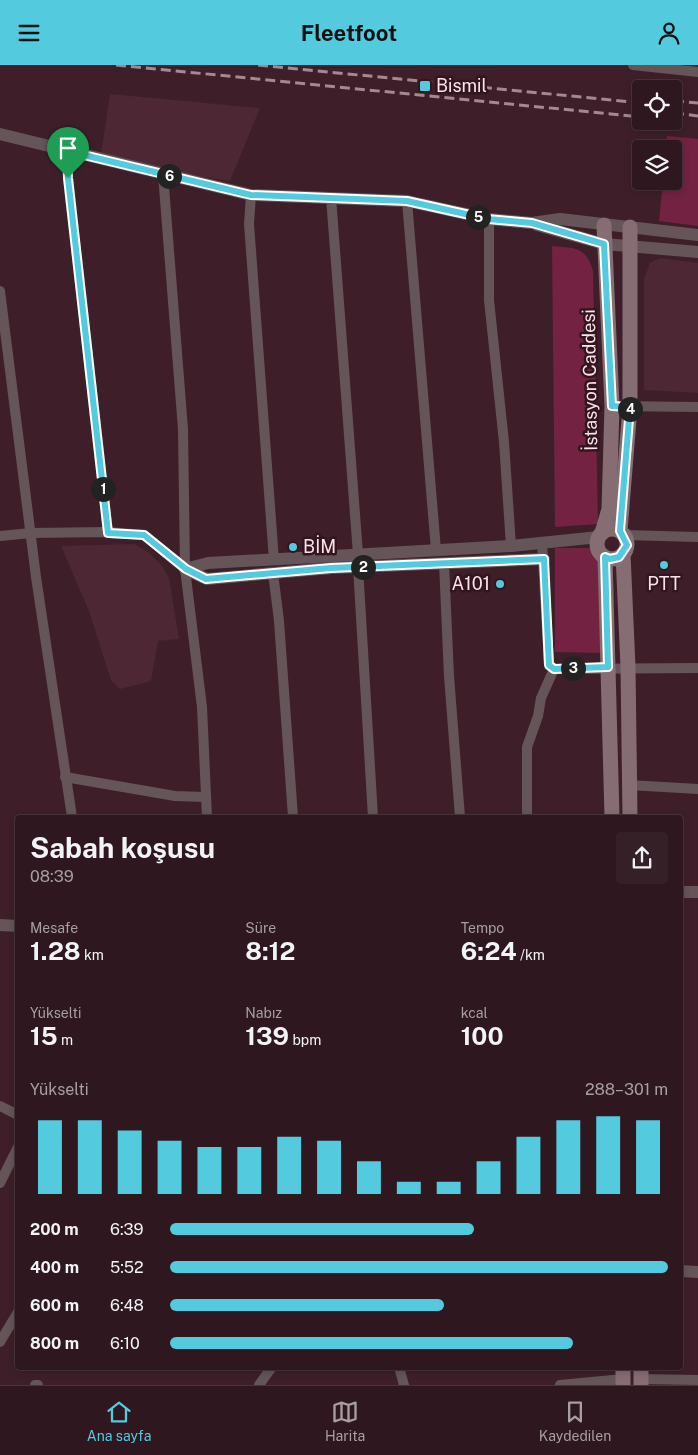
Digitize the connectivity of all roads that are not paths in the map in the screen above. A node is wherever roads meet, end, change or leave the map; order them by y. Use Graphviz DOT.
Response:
graph roads {
  1 [pos="634,65"];
  2 [pos="665,67"];
  3 [pos="698,73"];
  4 [pos="0,134"];
  5 [pos="67,151"];
  6 [pos="163,175"];
  7 [pos="251,195"];
  8 [pos="331,197"];
  9 [pos="407,201"];
  10 [pos="488,219"];
  11 [pos="532,223"];
  12 [pos="604,225"];
  13 [pos="630,227"];
  14 [pos="698,235"];
  15 [pos="604,244"];
  16 [pos="630,246"];
  17 [pos="698,253"];
  18 [pos="0,291"];
  19 [pos="612,406"];
  20 [pos="630,407"];
  21 [pos="698,407"];
  22 [pos="31,533"];
  23 [pos="108,533"];
  24 [pos="622,533"];
  25 [pos="600,535"];
  26 [pos="0,536"];
  27 [pos="698,537"];
  28 [pos="542,542"];
  29 [pos="511,545"];
  30 [pos="436,550"];
  31 [pos="623,553"];
  32 [pos="605,557"];
  33 [pos="544,559"];
  34 [pos="358,561"];
  35 [pos="444,563"];
  36 [pos="274,567"];
  37 [pos="186,569"];
  38 [pos="608,667"];
  39 [pos="628,667"];
  40 [pos="698,668"];
  41 [pos="554,669"];
  42 [pos="65,777"];
  43 [pos="629,785"];
  44 [pos="698,789"];
  45 [pos="206,797"];
  46 [pos="72,815"];
  47 [pos="207,815"];
  48 [pos="293,815"];
  49 [pos="373,815"];
  50 [pos="460,815"];
  51 [pos="527,815"];
  52 [pos="612,815"];
  53 [pos="630,815"];
  54 [pos="683,892"];
  55 [pos="698,892"];
  56 [pos="0,925"];
  57 [pos="15,926"];
  58 [pos="0,1106"];
  59 [pos="15,1114"];
  60 [pos="15,1153"];
  61 [pos="0,1183"];
  62 [pos="683,1271"];
  63 [pos="698,1272"];
  64 [pos="15,1317"];
  65 [pos="0,1342"];
  66 [pos="270,1370"];
  67 [pos="400,1370"];
  68 [pos="623,1377"];
  69 [pos="641,1377"];
  70 [pos="698,1381"];
  71 [pos="258,1385"];
  72 [pos="404,1385"];
  73 [pos="560,1385"];
  1 -- 2 [label="street"];
  2 -- 3 [label="street"];
  4 -- 5 [label="street"];
  5 -- 6 [label="street"];
  5 -- 23 [label="street"];
  6 -- 7 [label="street"];
  6 -- 37 [label="street"];
  7 -- 8 [label="street"];
  7 -- 36 [label="street"];
  8 -- 9 [label="street"];
  8 -- 34 [label="street"];
  9 -- 10 [label="street"];
  9 -- 30 [label="street"];
  10 -- 11 [label="street"];
  10 -- 29 [label="street"];
  11 -- 12 [label="street"];
  11 -- 15 [label="street"];
  12 -- 13 [label="street"];
  12 -- 15 [label="main road, İstasyon Caddesi"];
  13 -- 14 [label="street"];
  13 -- 16 [label="main road, İstasyon Caddesi"];
  15 -- 16 [label="street"];
  15 -- 19 [label="main road, İstasyon Caddesi"];
  16 -- 17 [label="street"];
  16 -- 20 [label="main road, İstasyon Caddesi"];
  18 -- 22 [label="street"];
  19 -- 20 [label="street"];
  19 -- 25 [label="main road, İstasyon Caddesi"];
  20 -- 21 [label="street"];
  20 -- 24 [label="main road, İstasyon Caddesi"];
  22 -- 23 [label="street"];
  22 -- 26 [label="street"];
  22 -- 42 [label="street"];
  23 -- 37 [label="street"];
  24 -- 25 [label="main road"];
  24 -- 27 [label="street"];
  24 -- 31 [label="main road"];
  25 -- 28 [label="street"];
  25 -- 32 [label="main road"];
  28 -- 29 [label="street"];
  28 -- 33 [label="street"];
  29 -- 30 [label="street"];
  30 -- 34 [label="street"];
  31 -- 32 [label="main road"];
  31 -- 39 [label="main road"];
  32 -- 38 [label="main road"];
  33 -- 35 [label="street"];
  33 -- 41 [label="street"];
  34 -- 35 [label="street"];
  34 -- 36 [label="street"];
  34 -- 49 [label="street"];
  35 -- 50 [label="street"];
  36 -- 37 [label="street"];
  36 -- 48 [label="street"];
  37 -- 45 [label="street"];
  38 -- 39 [label="street"];
  38 -- 41 [label="street"];
  38 -- 52 [label="main road"];
  39 -- 40 [label="street"];
  39 -- 43 [label="main road"];
  41 -- 51 [label="street"];
  42 -- 45 [label="street"];
  42 -- 46 [label="street"];
  43 -- 44 [label="street"];
  43 -- 53 [label="main road"];
  45 -- 47 [label="street"];
  54 -- 55 [label="street"];
  56 -- 57 [label="street"];
  58 -- 59 [label="street"];
  60 -- 61 [label="street"];
  62 -- 63 [label="street"];
  64 -- 65 [label="street"];
  66 -- 71 [label="street"];
  67 -- 72 [label="street"];
  68 -- 73 [label="street"];
  69 -- 70 [label="street"];
}
